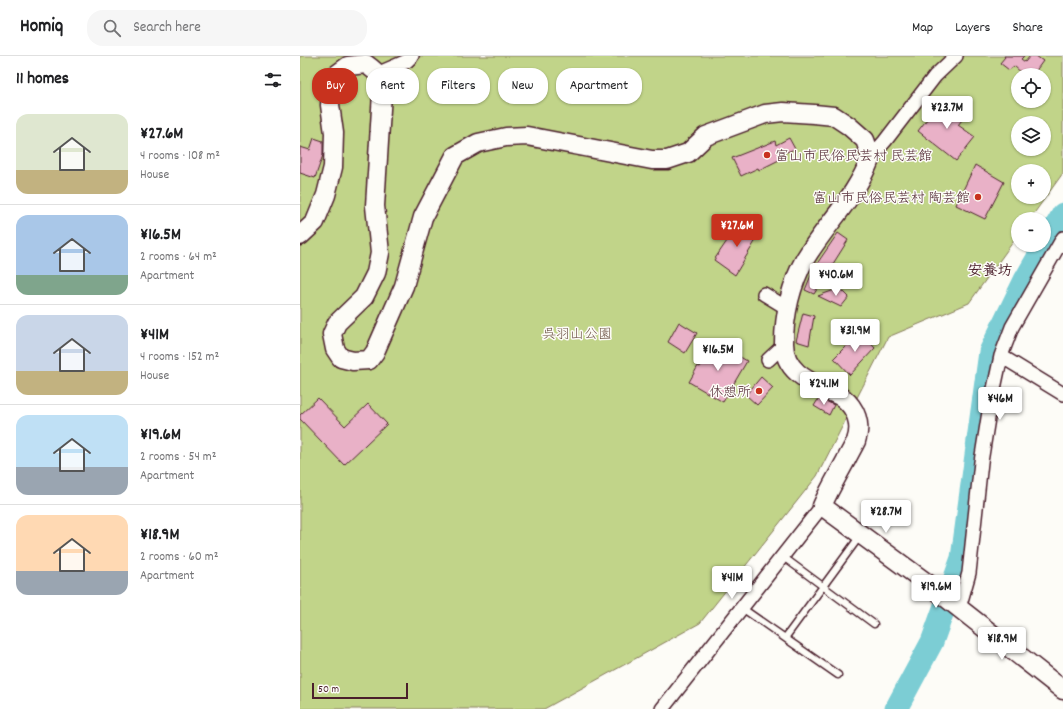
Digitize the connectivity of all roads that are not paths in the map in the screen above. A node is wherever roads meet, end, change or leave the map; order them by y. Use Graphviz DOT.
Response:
graph roads {
  1 [pos="412,56"];
  2 [pos="956,56"];
  3 [pos="370,64"];
  4 [pos="871,157"];
  5 [pos="300,236"];
  6 [pos="1063,238"];
  7 [pos="764,294"];
  8 [pos="787,308"];
  9 [pos="784,346"];
  10 [pos="1001,356"];
  11 [pos="768,360"];
  12 [pos="1063,394"];
  13 [pos="822,506"];
  14 [pos="861,534"];
  15 [pos="782,556"];
  16 [pos="823,586"];
  17 [pos="742,608"];
  18 [pos="959,608"];
  19 [pos="874,624"];
  20 [pos="785,638"];
  21 [pos="838,675"];
  22 [pos="1063,690"];
  23 [pos="662,709"];
  1 -- 3 [label="street"];
  2 -- 4 [label="street"];
  3 -- 4 [label="street"];
  3 -- 5 [label="street"];
  4 -- 8 [label="street"];
  6 -- 10 [label="street"];
  7 -- 8 [label="street"];
  8 -- 9 [label="street"];
  9 -- 11 [label="street"];
  9 -- 13 [label="street"];
  10 -- 12 [label="street"];
  10 -- 18 [label="street"];
  13 -- 14 [label="street"];
  13 -- 15 [label="street"];
  14 -- 16 [label="lane"];
  14 -- 18 [label="street"];
  15 -- 16 [label="lane"];
  15 -- 17 [label="street"];
  16 -- 19 [label="lane"];
  16 -- 20 [label="lane"];
  17 -- 20 [label="lane"];
  17 -- 23 [label="street"];
  18 -- 22 [label="street"];
  20 -- 21 [label="lane"];
}
